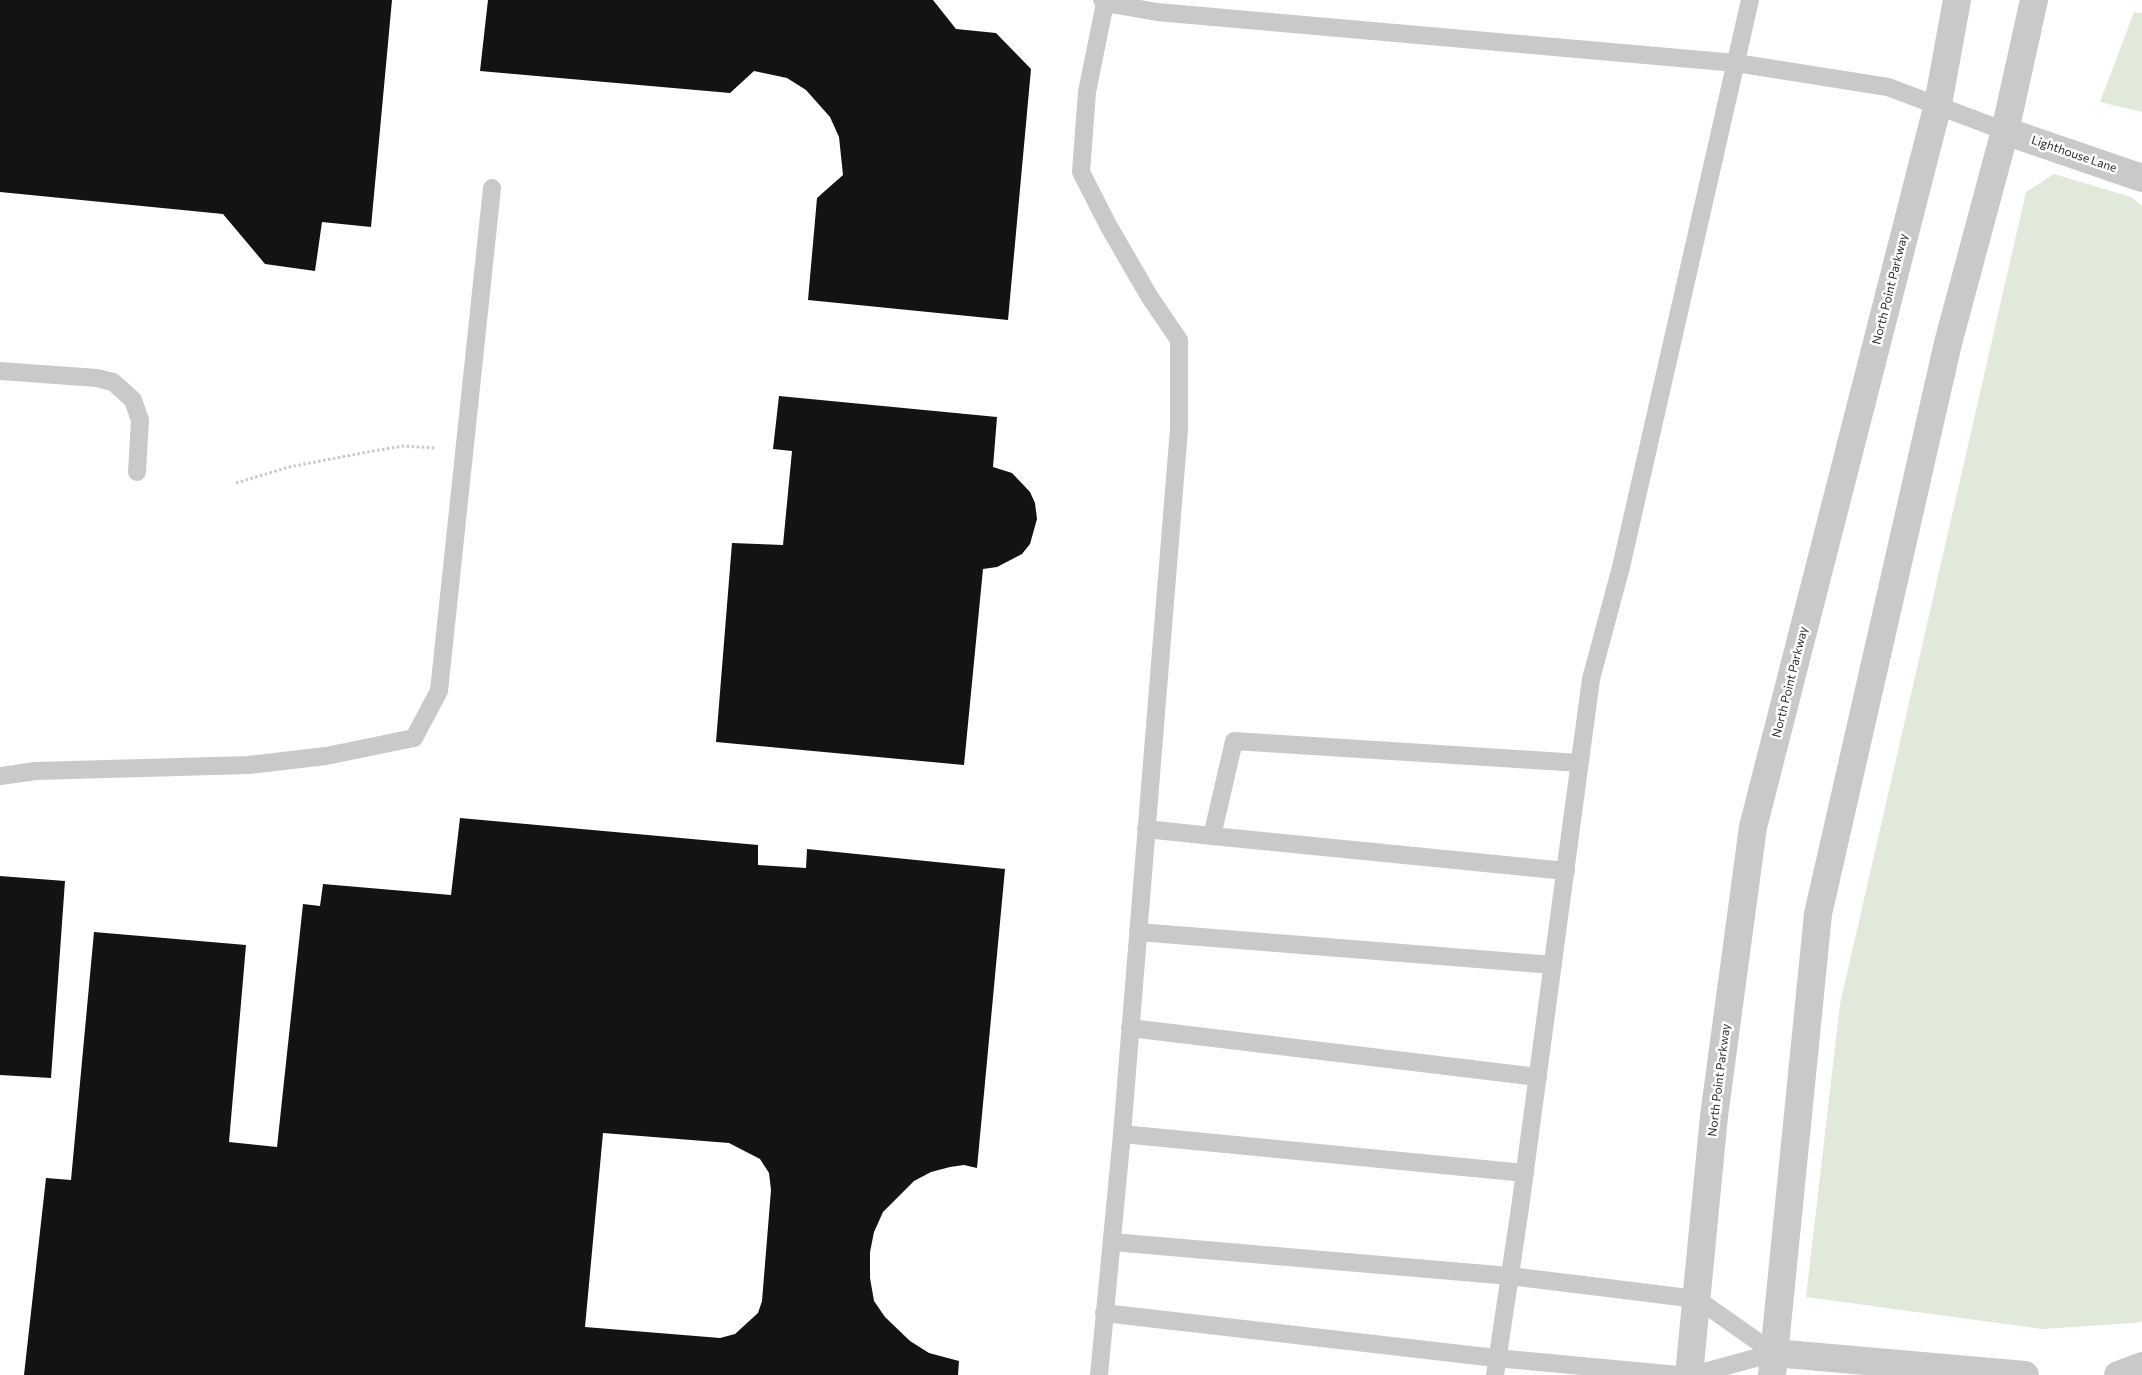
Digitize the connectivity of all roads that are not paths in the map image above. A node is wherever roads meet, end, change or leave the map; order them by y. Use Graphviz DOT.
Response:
graph roads {
  1 [pos="1750,0"];
  2 [pos="1957,0"];
  3 [pos="2034,0"];
  4 [pos="1113,2"];
  5 [pos="1736,63"];
  6 [pos="1938,104"];
  7 [pos="2005,131"];
  8 [pos="2142,178"];
  9 [pos="492,188"];
  10 [pos="0,371"];
  11 [pos="138,472"];
  12 [pos="1580,763"];
  13 [pos="0,776"];
  14 [pos="1146,829"];
  15 [pos="1212,836"];
  16 [pos="1566,871"];
  17 [pos="1138,932"];
  18 [pos="1553,965"];
  19 [pos="1130,1028"];
  20 [pos="1538,1077"];
  21 [pos="1122,1134"];
  22 [pos="1525,1173"];
  23 [pos="1112,1242"];
  24 [pos="1510,1276"];
  25 [pos="1696,1299"];
  26 [pos="1104,1313"];
  27 [pos="1773,1364"];
  28 [pos="1496,1366"];
  29 [pos="2142,1366"];
  30 [pos="1099,1375"];
  31 [pos="1678,1375"];
  32 [pos="1691,1375"];
  33 [pos="2025,1375"];
  34 [pos="2118,1375"];
  1 -- 5 [label="lane"];
  2 -- 6 [label="street, North Point Parkway"];
  3 -- 7 [label="street"];
  4 -- 5 [label="lane"];
  4 -- 14 [label="lane"];
  5 -- 6 [label="lane"];
  5 -- 12 [label="lane"];
  6 -- 7 [label="lane"];
  6 -- 25 [label="street, North Point Parkway"];
  7 -- 8 [label="street, Lighthouse Lane"];
  7 -- 27 [label="street"];
  9 -- 13 [label="lane"];
  10 -- 11 [label="lane"];
  12 -- 15 [label="lane"];
  12 -- 16 [label="lane"];
  14 -- 15 [label="lane"];
  14 -- 17 [label="lane"];
  15 -- 16 [label="lane"];
  16 -- 18 [label="lane"];
  17 -- 18 [label="lane"];
  17 -- 19 [label="lane"];
  18 -- 20 [label="lane"];
  19 -- 20 [label="lane"];
  19 -- 21 [label="lane"];
  20 -- 22 [label="lane"];
  21 -- 22 [label="lane"];
  21 -- 23 [label="lane"];
  22 -- 24 [label="lane"];
  23 -- 24 [label="lane"];
  23 -- 26 [label="lane"];
  24 -- 25 [label="lane"];
  24 -- 28 [label="lane"];
  25 -- 27 [label="lane"];
  25 -- 32 [label="street, North Point Parkway"];
  26 -- 28 [label="lane"];
  26 -- 30 [label="lane"];
  27 -- 32 [label="lane"];
  27 -- 33 [label="street"];
  28 -- 31 [label="lane"];
  29 -- 34 [label="street"];
}
